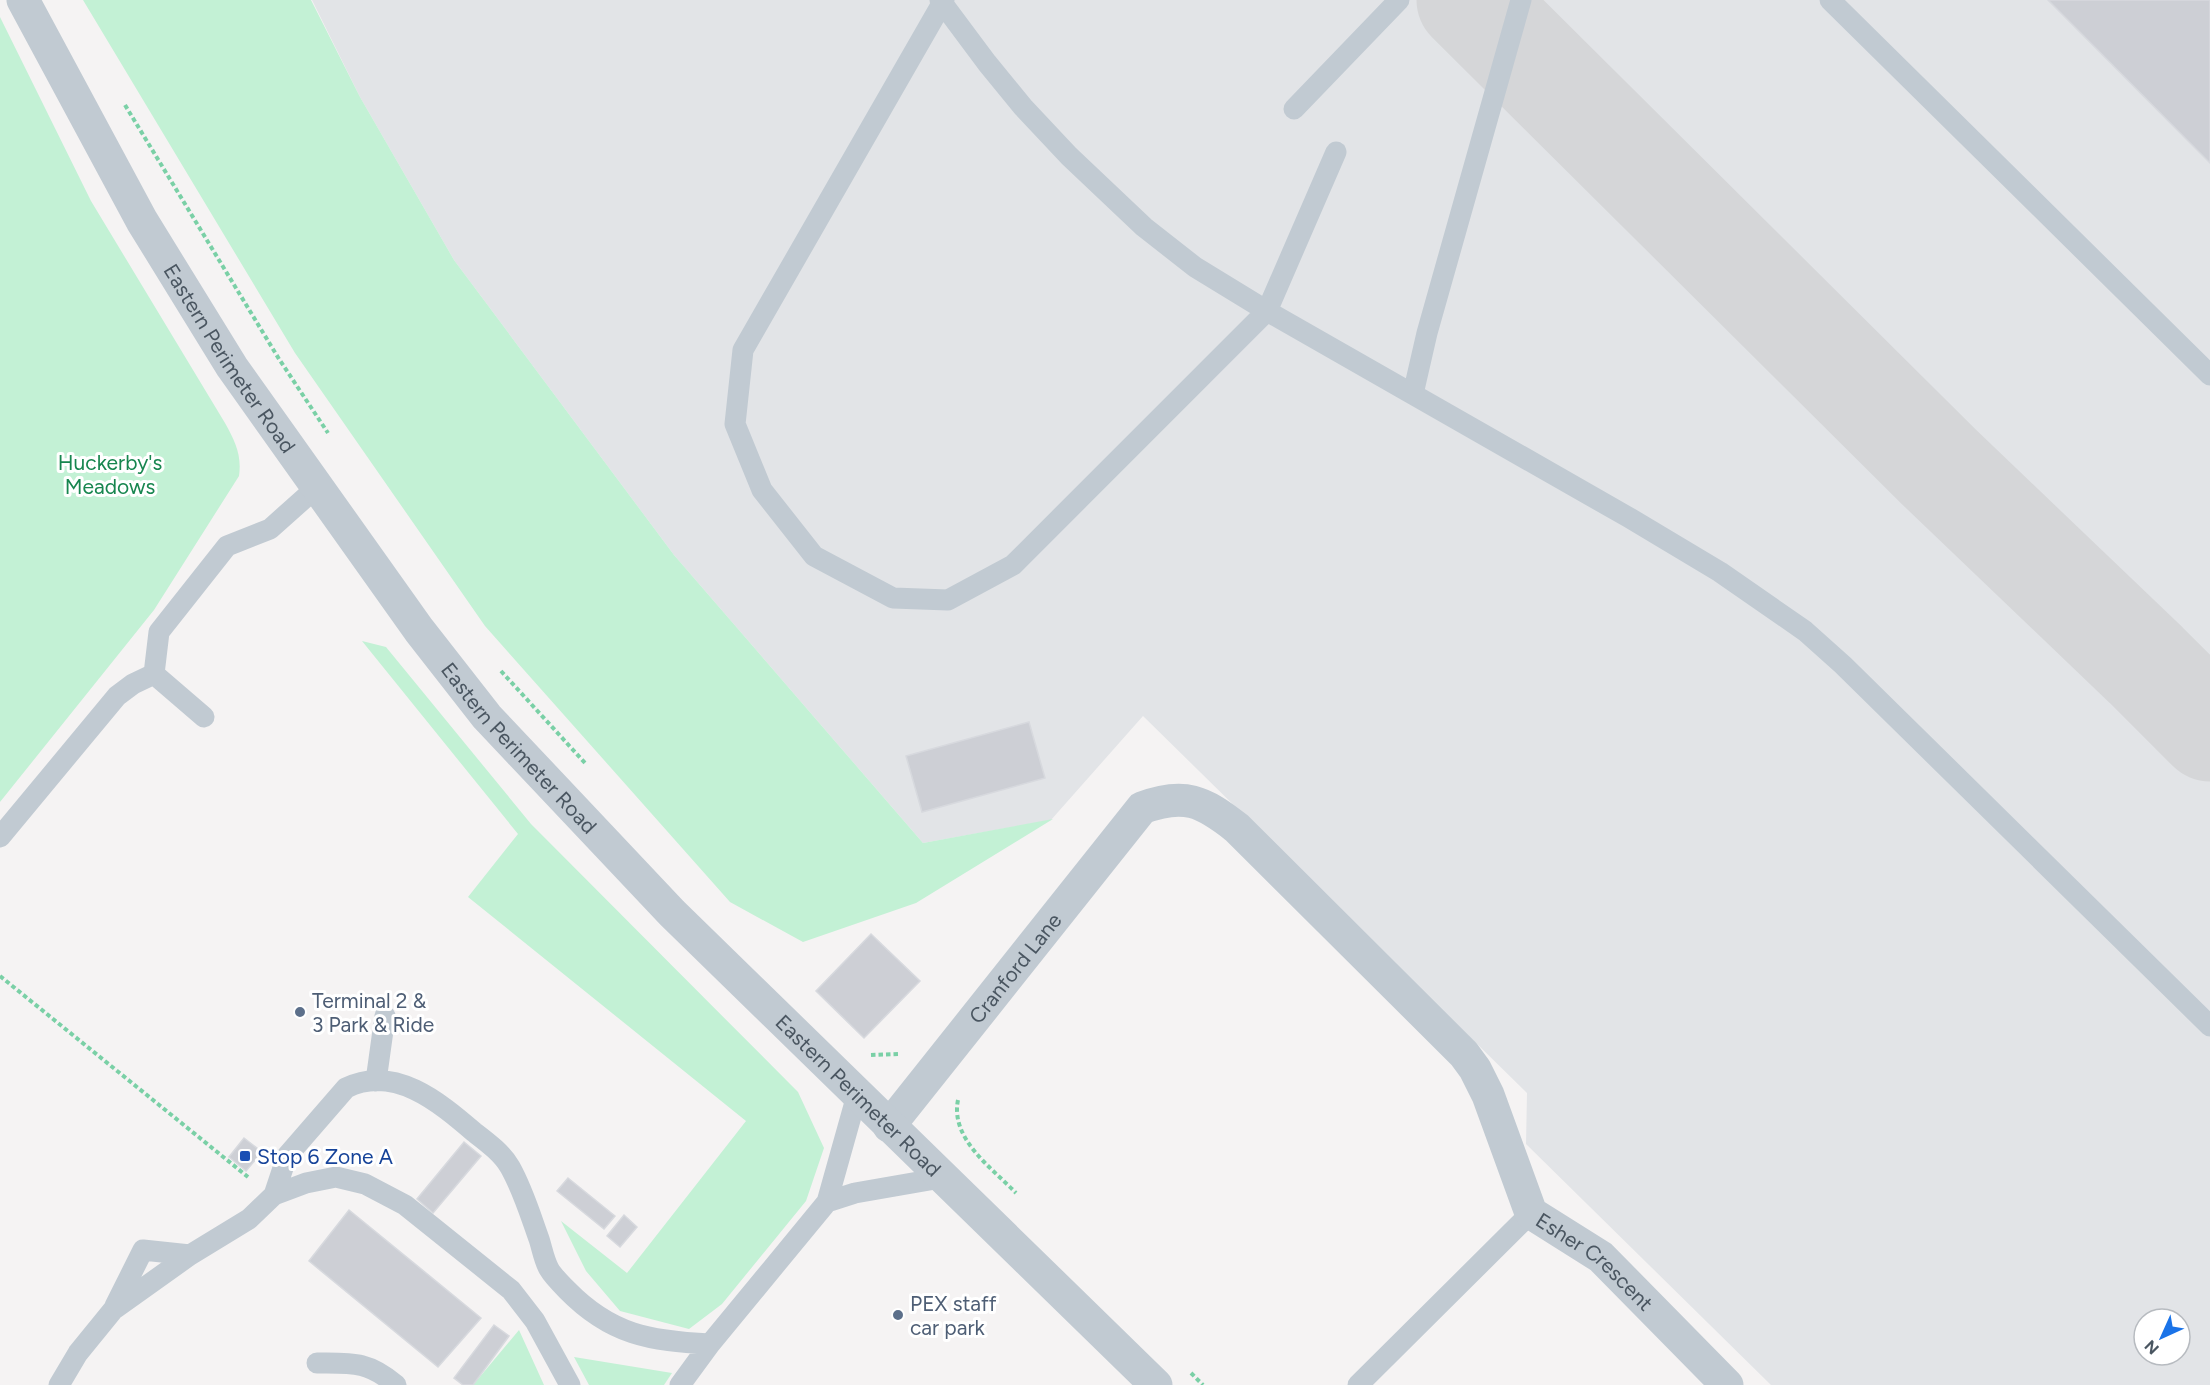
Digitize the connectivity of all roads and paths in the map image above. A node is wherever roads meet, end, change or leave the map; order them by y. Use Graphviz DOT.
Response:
graph roads {
  1 [pos="23,0"];
  2 [pos="1399,0"];
  3 [pos="1521,0"];
  4 [pos="1830,0"];
  5 [pos="942,1"];
  6 [pos="123,103"];
  7 [pos="1293,109"];
  8 [pos="1336,152"];
  9 [pos="1267,311"];
  10 [pos="2210,375"];
  11 [pos="1413,394"];
  12 [pos="332,439"];
  13 [pos="317,487"];
  14 [pos="500,669"];
  15 [pos="154,674"];
  16 [pos="204,717"];
  17 [pos="586,764"];
  18 [pos="0,837"];
  19 [pos="0,976"];
  20 [pos="385,1016"];
  21 [pos="2210,1026"];
  22 [pos="865,1053"];
  23 [pos="940,1060"];
  24 [pos="376,1081"];
  25 [pos="857,1095"];
  26 [pos="889,1126"];
  27 [pos="941,1178"];
  28 [pos="274,1195"];
  29 [pos="1023,1200"];
  30 [pos="827,1202"];
  31 [pos="1531,1213"];
  32 [pos="249,1220"];
  33 [pos="190,1255"];
  34 [pos="113,1310"];
  35 [pos="710,1344"];
  36 [pos="317,1363"];
  37 [pos="1186,1368"];
  38 [pos="59,1385"];
  39 [pos="396,1385"];
  40 [pos="570,1385"];
  41 [pos="680,1385"];
  42 [pos="1156,1385"];
  43 [pos="1203,1385"];
  44 [pos="1358,1385"];
  45 [pos="1727,1385"];
  1 -- 13 [label="street, Eastern Perimeter Road"];
  2 -- 7 [label="lane"];
  3 -- 11 [label="lane"];
  4 -- 10 [label="lane"];
  5 -- 9 [label="lane"];
  5 -- 9 [label="lane"];
  6 -- 12 [label="path"];
  8 -- 9 [label="lane"];
  9 -- 11 [label="lane"];
  11 -- 21 [label="lane"];
  13 -- 15 [label="lane"];
  13 -- 25 [label="street, Eastern Perimeter Road"];
  14 -- 17 [label="path"];
  15 -- 16 [label="lane"];
  15 -- 18 [label="lane"];
  19 -- 32 [label="path"];
  20 -- 24 [label="lane"];
  22 -- 23 [label="path"];
  23 -- 26 [label="street, Cranford Lane"];
  23 -- 29 [label="path"];
  23 -- 31 [label="street, Cranford Lane"];
  24 -- 28 [label="lane"];
  24 -- 35 [label="lane"];
  25 -- 26 [label="street, Eastern Perimeter Road"];
  25 -- 30 [label="lane"];
  26 -- 27 [label="street, Eastern Perimeter Road"];
  27 -- 30 [label="lane"];
  27 -- 42 [label="street, Eastern Perimeter Road"];
  28 -- 32 [label="lane"];
  28 -- 40 [label="lane"];
  30 -- 35 [label="lane"];
  31 -- 44 [label="lane, Esher Crescent"];
  31 -- 45 [label="street, Esher Crescent"];
  32 -- 33 [label="lane"];
  33 -- 34 [label="lane"];
  33 -- 34 [label="lane"];
  34 -- 38 [label="lane"];
  35 -- 41 [label="lane"];
  36 -- 39 [label="lane"];
  37 -- 43 [label="path"];
}
